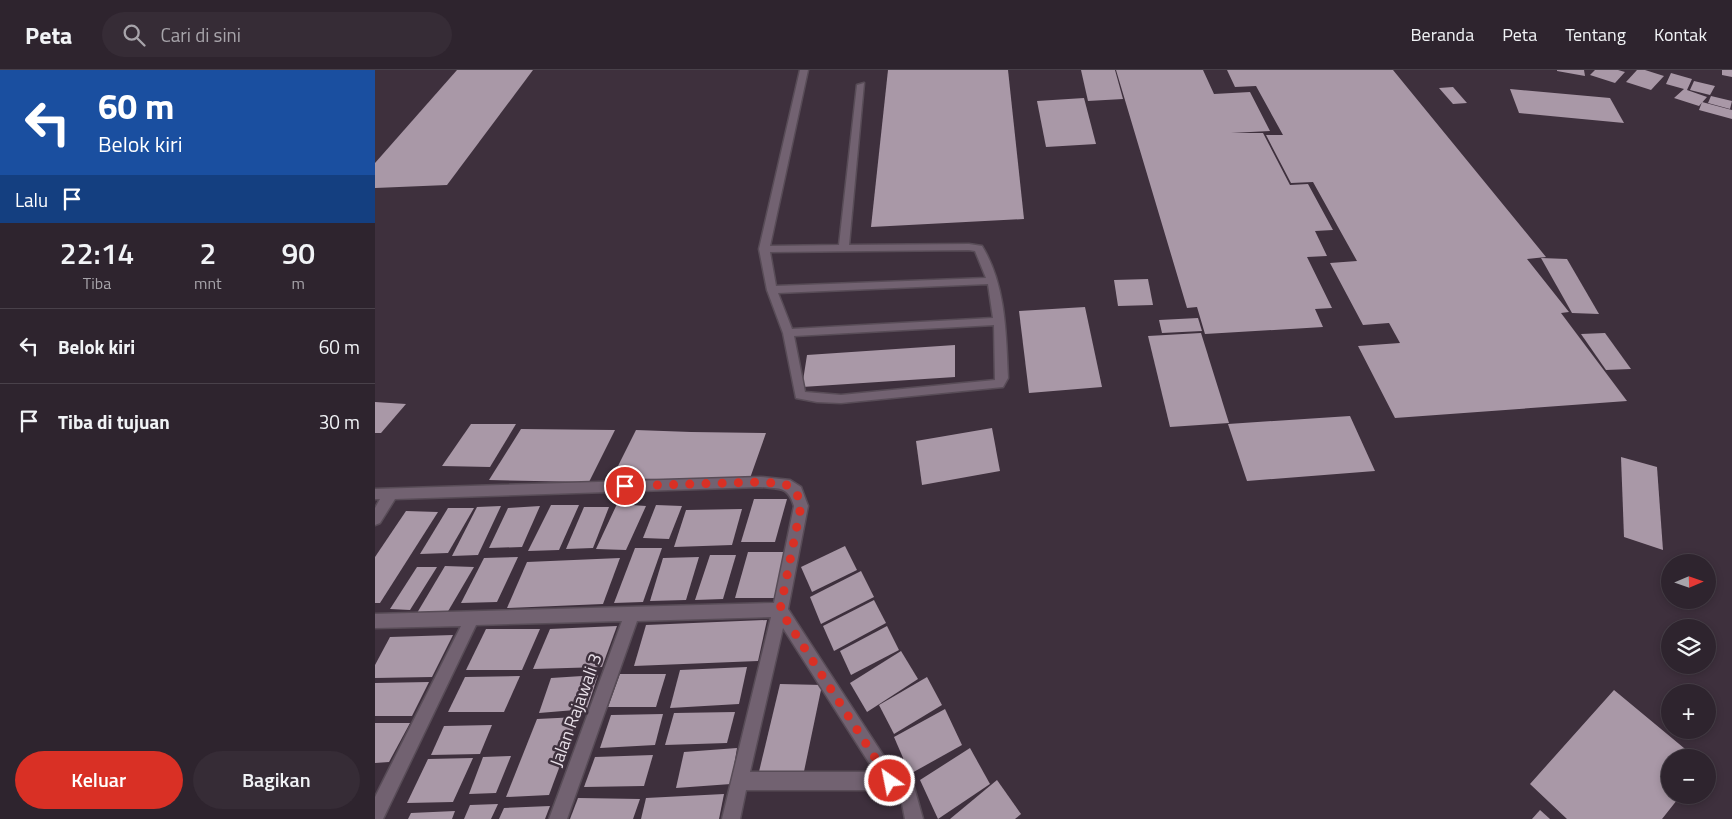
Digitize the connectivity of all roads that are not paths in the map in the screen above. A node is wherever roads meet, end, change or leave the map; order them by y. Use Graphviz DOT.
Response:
graph roads {
  1 [pos="804,70"];
  2 [pos="861,85"];
  3 [pos="844,247"];
  4 [pos="764,250"];
  5 [pos="993,281"];
  6 [pos="772,290"];
  7 [pos="999,321"];
  8 [pos="788,333"];
  9 [pos="375,494"];
  10 [pos="391,494"];
  11 [pos="375,519"];
  12 [pos="780,610"];
  13 [pos="632,615"];
  14 [pos="472,618"];
  15 [pos="375,621"];
  16 [pos="739,781"];
  17 [pos="890,781"];
  18 [pos="375,816"];
  19 [pos="558,819"];
  20 [pos="731,819"];
  21 [pos="914,819"];
  1 -- 4 [label="street"];
  2 -- 3 [label="street"];
  3 -- 4 [label="street"];
  3 -- 5 [label="street"];
  4 -- 6 [label="street"];
  5 -- 6 [label="street"];
  5 -- 7 [label="street"];
  6 -- 8 [label="street"];
  7 -- 8 [label="street"];
  7 -- 8 [label="street"];
  9 -- 10 [label="street"];
  10 -- 11 [label="street"];
  10 -- 12 [label="street"];
  12 -- 13 [label="street"];
  12 -- 16 [label="street"];
  12 -- 17 [label="street"];
  13 -- 14 [label="street"];
  13 -- 19 [label="street, Jalan Rajawali 3"];
  14 -- 15 [label="street"];
  14 -- 18 [label="street"];
  16 -- 17 [label="street"];
  16 -- 20 [label="street"];
  17 -- 21 [label="street"];
}
